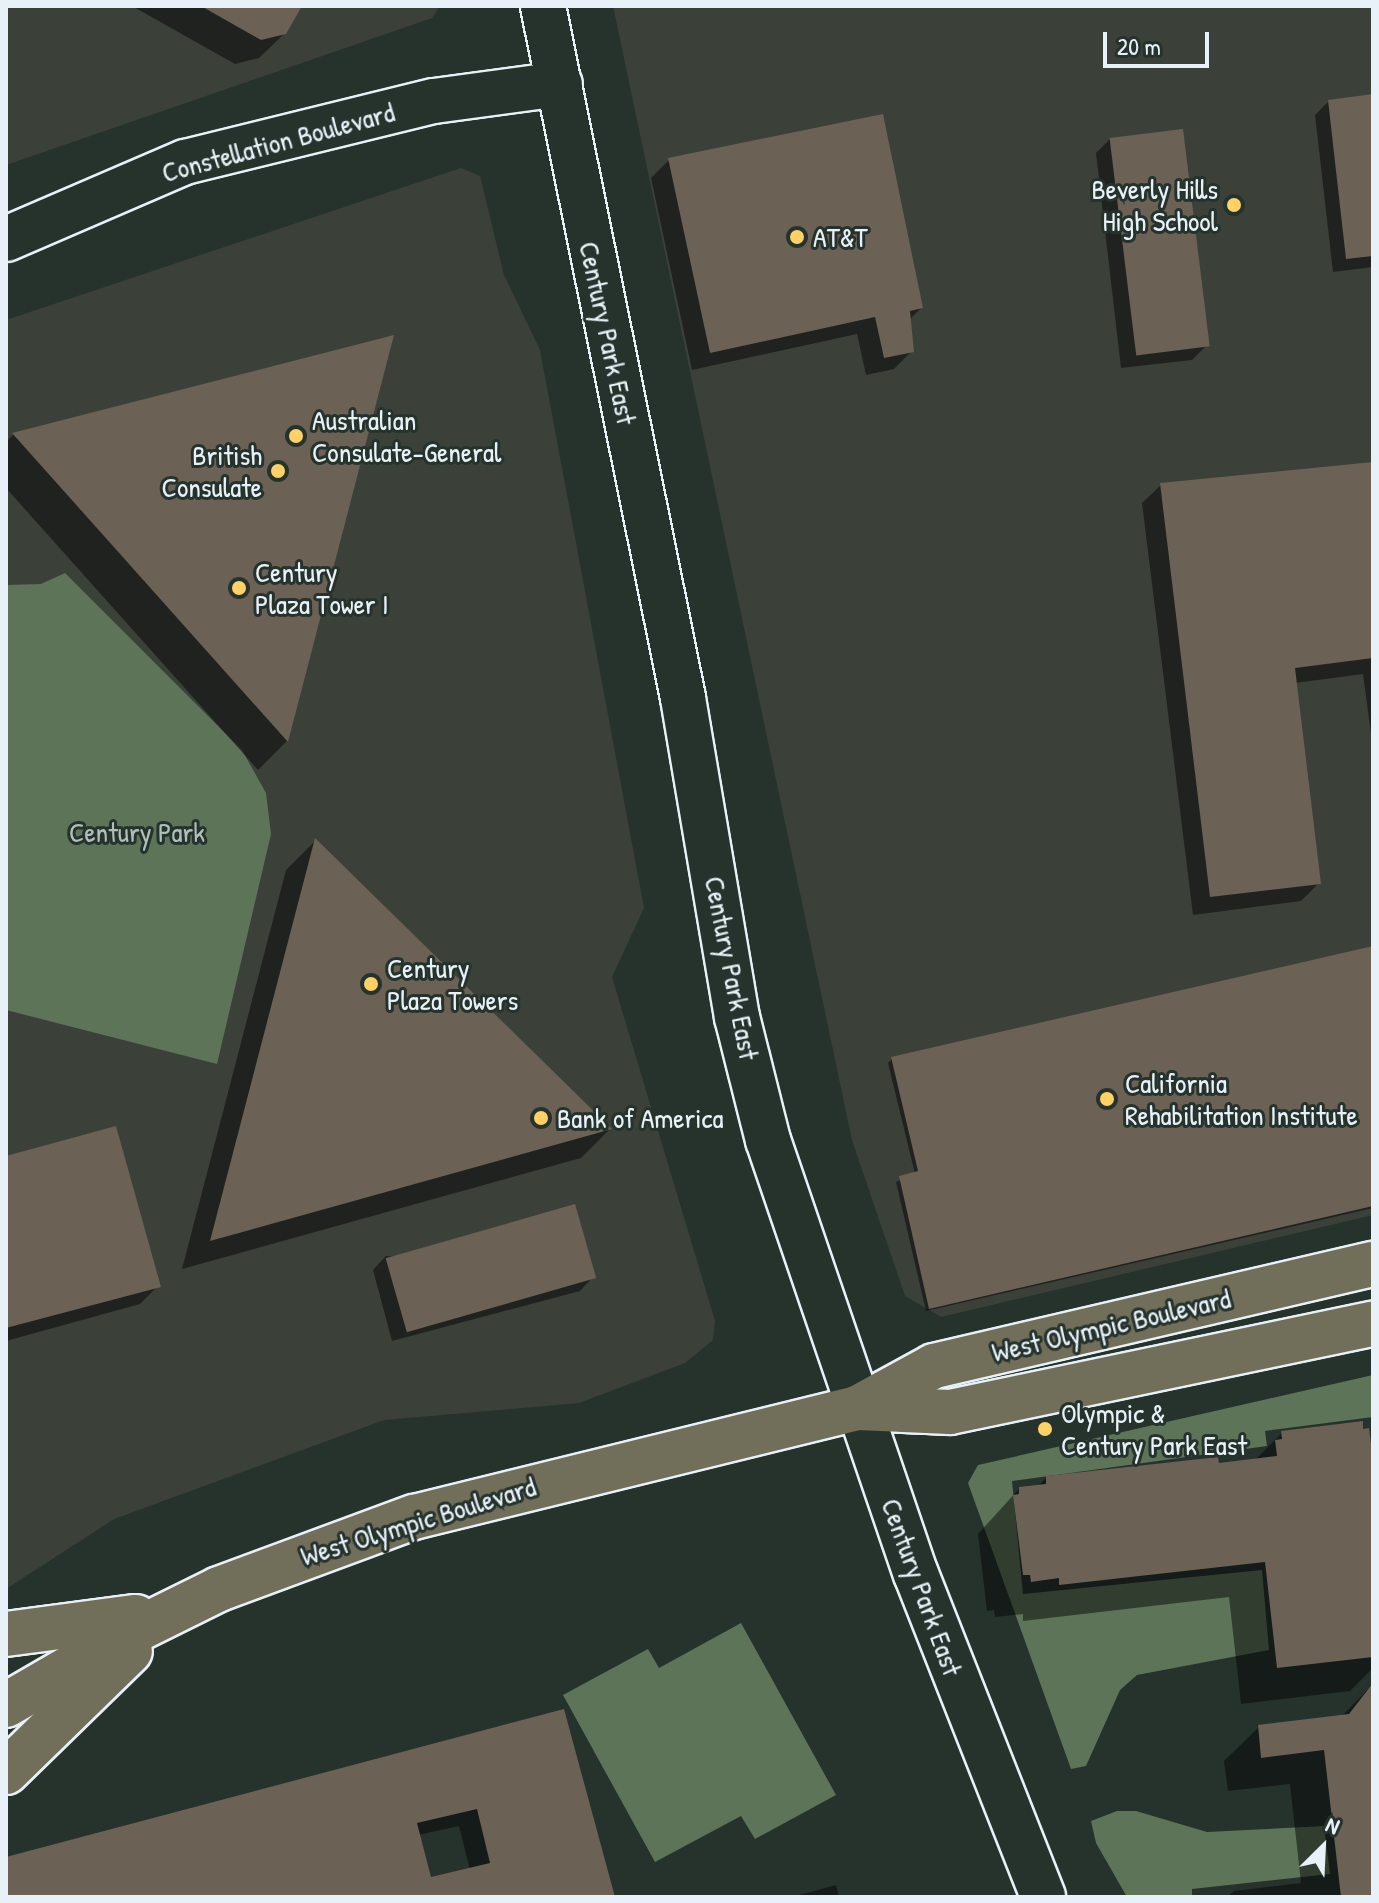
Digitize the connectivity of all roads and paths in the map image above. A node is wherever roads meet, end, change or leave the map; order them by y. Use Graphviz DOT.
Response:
graph roads {
  1 [pos="543,6"];
  2 [pos="560,84"];
  3 [pos="6,239"];
  4 [pos="1373,1264"];
  5 [pos="1373,1324"];
  6 [pos="857,1408"];
  7 [pos="174,1610"];
  8 [pos="6,1634"];
  9 [pos="6,1705"];
  10 [pos="6,1772"];
  11 [pos="1043,1897"];
  1 -- 2 [label="main road, Century Park East"];
  2 -- 3 [label="main road, Constellation Boulevard"];
  2 -- 6 [label="main road, Century Park East"];
  4 -- 6 [label="main road, West Olympic Boulevard"];
  5 -- 6 [label="main road, West Olympic Boulevard"];
  6 -- 7 [label="main road, West Olympic Boulevard"];
  6 -- 11 [label="main road, Century Park East"];
  7 -- 8 [label="main road"];
  7 -- 9 [label="main road, West Olympic Boulevard"];
  7 -- 10 [label="main road"];
}
